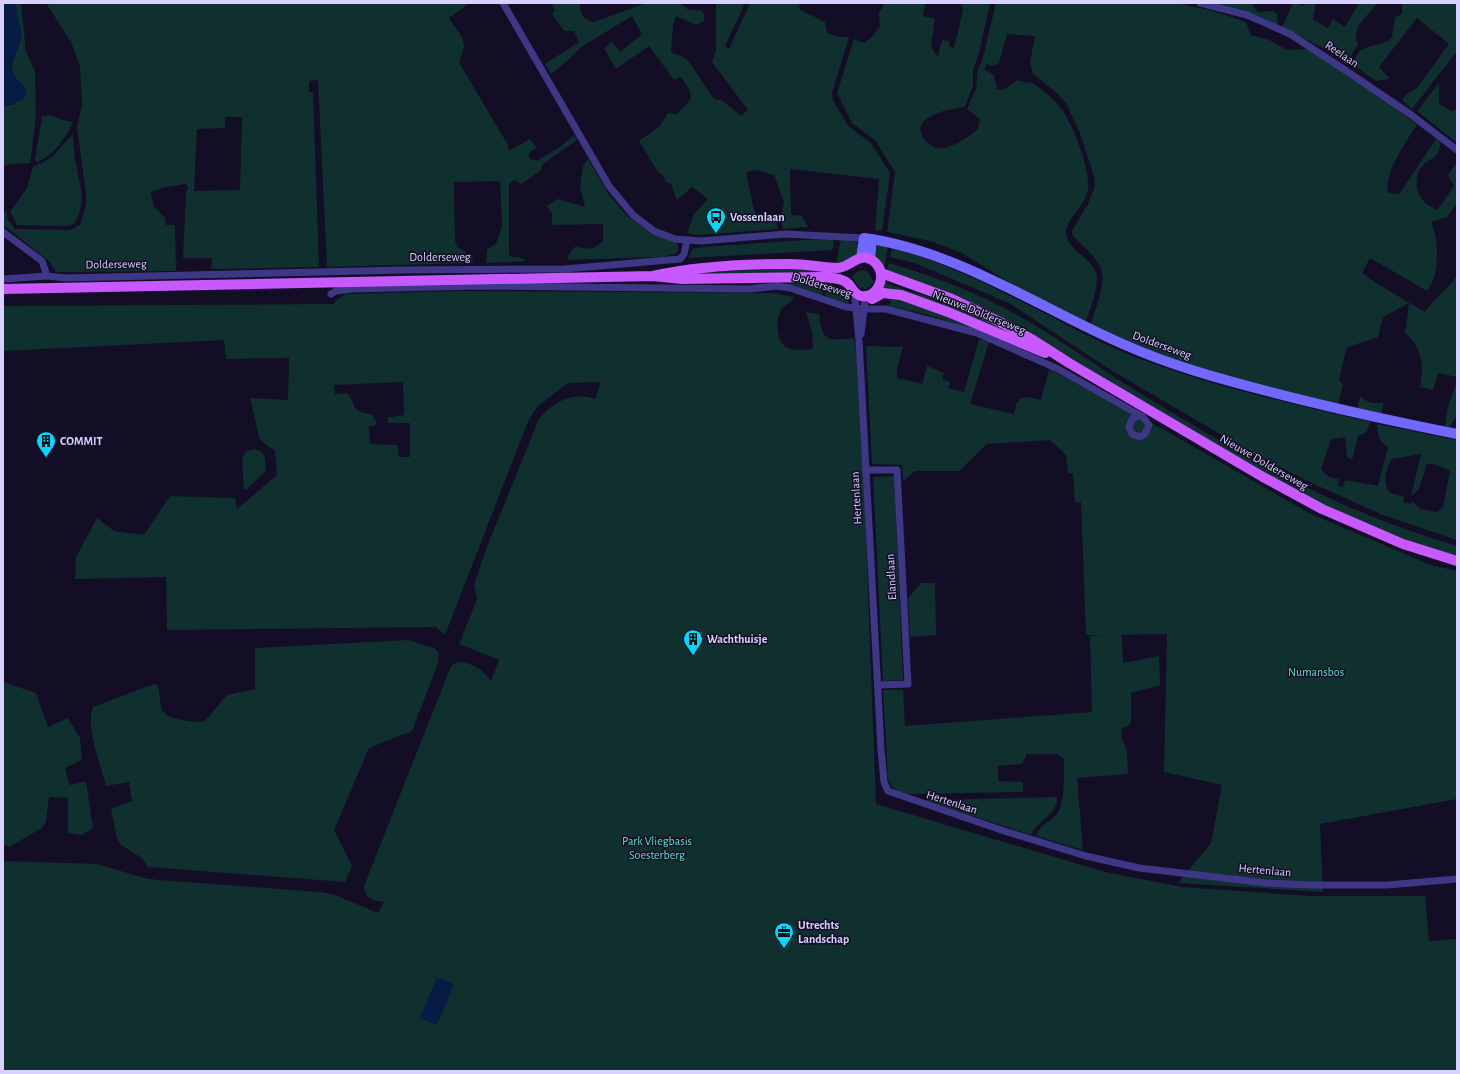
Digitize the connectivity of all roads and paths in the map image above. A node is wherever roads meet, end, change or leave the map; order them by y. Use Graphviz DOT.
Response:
graph roads {
  1 [pos="503,3"];
  2 [pos="1200,3"];
  3 [pos="1457,150"];
  4 [pos="3,232"];
  5 [pos="868,239"];
  6 [pos="687,241"];
  7 [pos="863,260"];
  8 [pos="47,276"];
  9 [pos="653,276"];
  10 [pos="881,276"];
  11 [pos="3,279"];
  12 [pos="845,283"];
  13 [pos="3,289"];
  14 [pos="331,294"];
  15 [pos="861,303"];
  16 [pos="1069,363"];
  17 [pos="1138,416"];
  18 [pos="1457,434"];
  19 [pos="866,470"];
  20 [pos="1457,561"];
  21 [pos="878,685"];
  22 [pos="1457,880"];
  1 -- 6 [label="street"];
  2 -- 3 [label="street, Reelaan"];
  4 -- 8 [label="street"];
  5 -- 6 [label="street, Dolderseweg"];
  5 -- 7 [label="main road"];
  5 -- 18 [label="main road, Dolderseweg"];
  6 -- 8 [label="street, Dolderseweg"];
  7 -- 9 [label="main road, Dolderseweg"];
  7 -- 10 [label="main road"];
  7 -- 12 [label="main road"];
  8 -- 11 [label="street, Dolderseweg"];
  9 -- 12 [label="main road, Dolderseweg"];
  9 -- 13 [label="main road, Dolderseweg"];
  10 -- 15 [label="main road"];
  10 -- 16 [label="main road, Nieuwe Dolderseweg"];
  12 -- 15 [label="main road"];
  14 -- 15 [label="street, Dolderseweg"];
  15 -- 16 [label="main road, Nieuwe Dolderseweg"];
  15 -- 17 [label="street, Dolderseweg"];
  15 -- 19 [label="street, Hertenlaan"];
  16 -- 20 [label="main road, Nieuwe Dolderseweg"];
  19 -- 21 [label="street, Hertenlaan"];
  19 -- 21 [label="street, Elandlaan"];
  21 -- 22 [label="street, Hertenlaan"];
}
